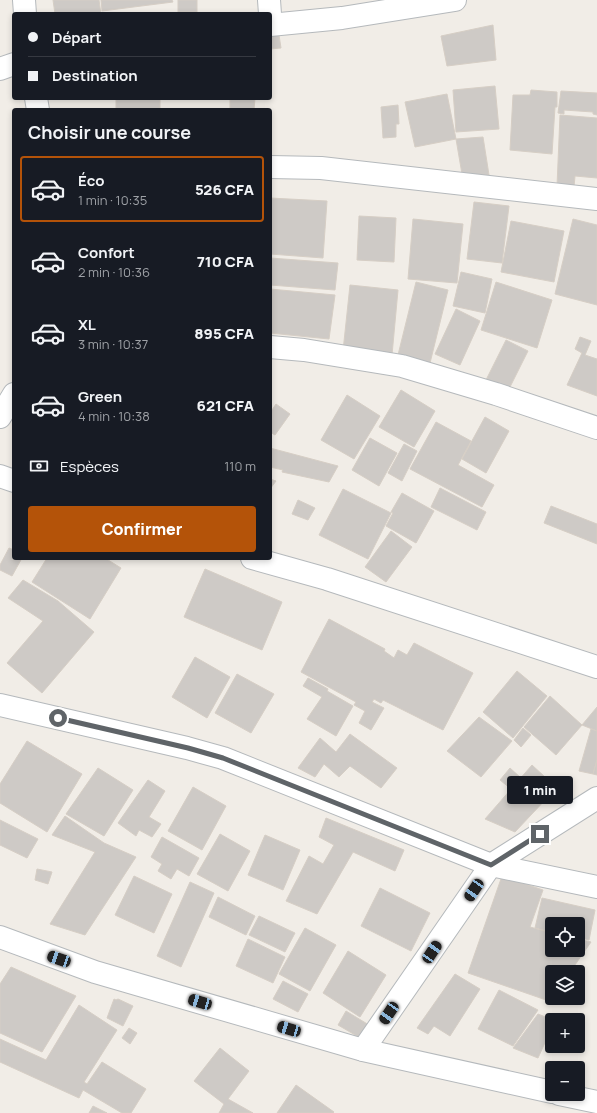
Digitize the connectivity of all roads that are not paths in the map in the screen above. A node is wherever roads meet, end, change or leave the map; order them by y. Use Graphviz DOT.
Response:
graph roads {
  1 [pos="24,0"];
  2 [pos="269,0"];
  3 [pos="455,0"];
  4 [pos="25,12"];
  5 [pos="270,12"];
  6 [pos="272,25"];
  7 [pos="12,65"];
  8 [pos="0,69"];
  9 [pos="272,167"];
  10 [pos="597,198"];
  11 [pos="272,347"];
  12 [pos="12,397"];
  13 [pos="0,417"];
  14 [pos="597,428"];
  15 [pos="0,476"];
  16 [pos="12,480"];
  17 [pos="259,560"];
  18 [pos="597,667"];
  19 [pos="0,705"];
  20 [pos="597,798"];
  21 [pos="491,865"];
  22 [pos="597,887"];
  23 [pos="0,937"];
  24 [pos="363,1050"];
  25 [pos="545,1090"];
  26 [pos="585,1099"];
  27 [pos="597,1102"];
  1 -- 4 [label="street"];
  2 -- 5 [label="street"];
  3 -- 6 [label="street"];
  7 -- 8 [label="street"];
  9 -- 10 [label="street"];
  11 -- 14 [label="street"];
  12 -- 13 [label="street"];
  15 -- 16 [label="street"];
  17 -- 18 [label="street"];
  19 -- 21 [label="street"];
  20 -- 21 [label="street"];
  21 -- 22 [label="street"];
  21 -- 24 [label="street"];
  23 -- 24 [label="street"];
  24 -- 25 [label="street"];
  26 -- 27 [label="street"];
}
